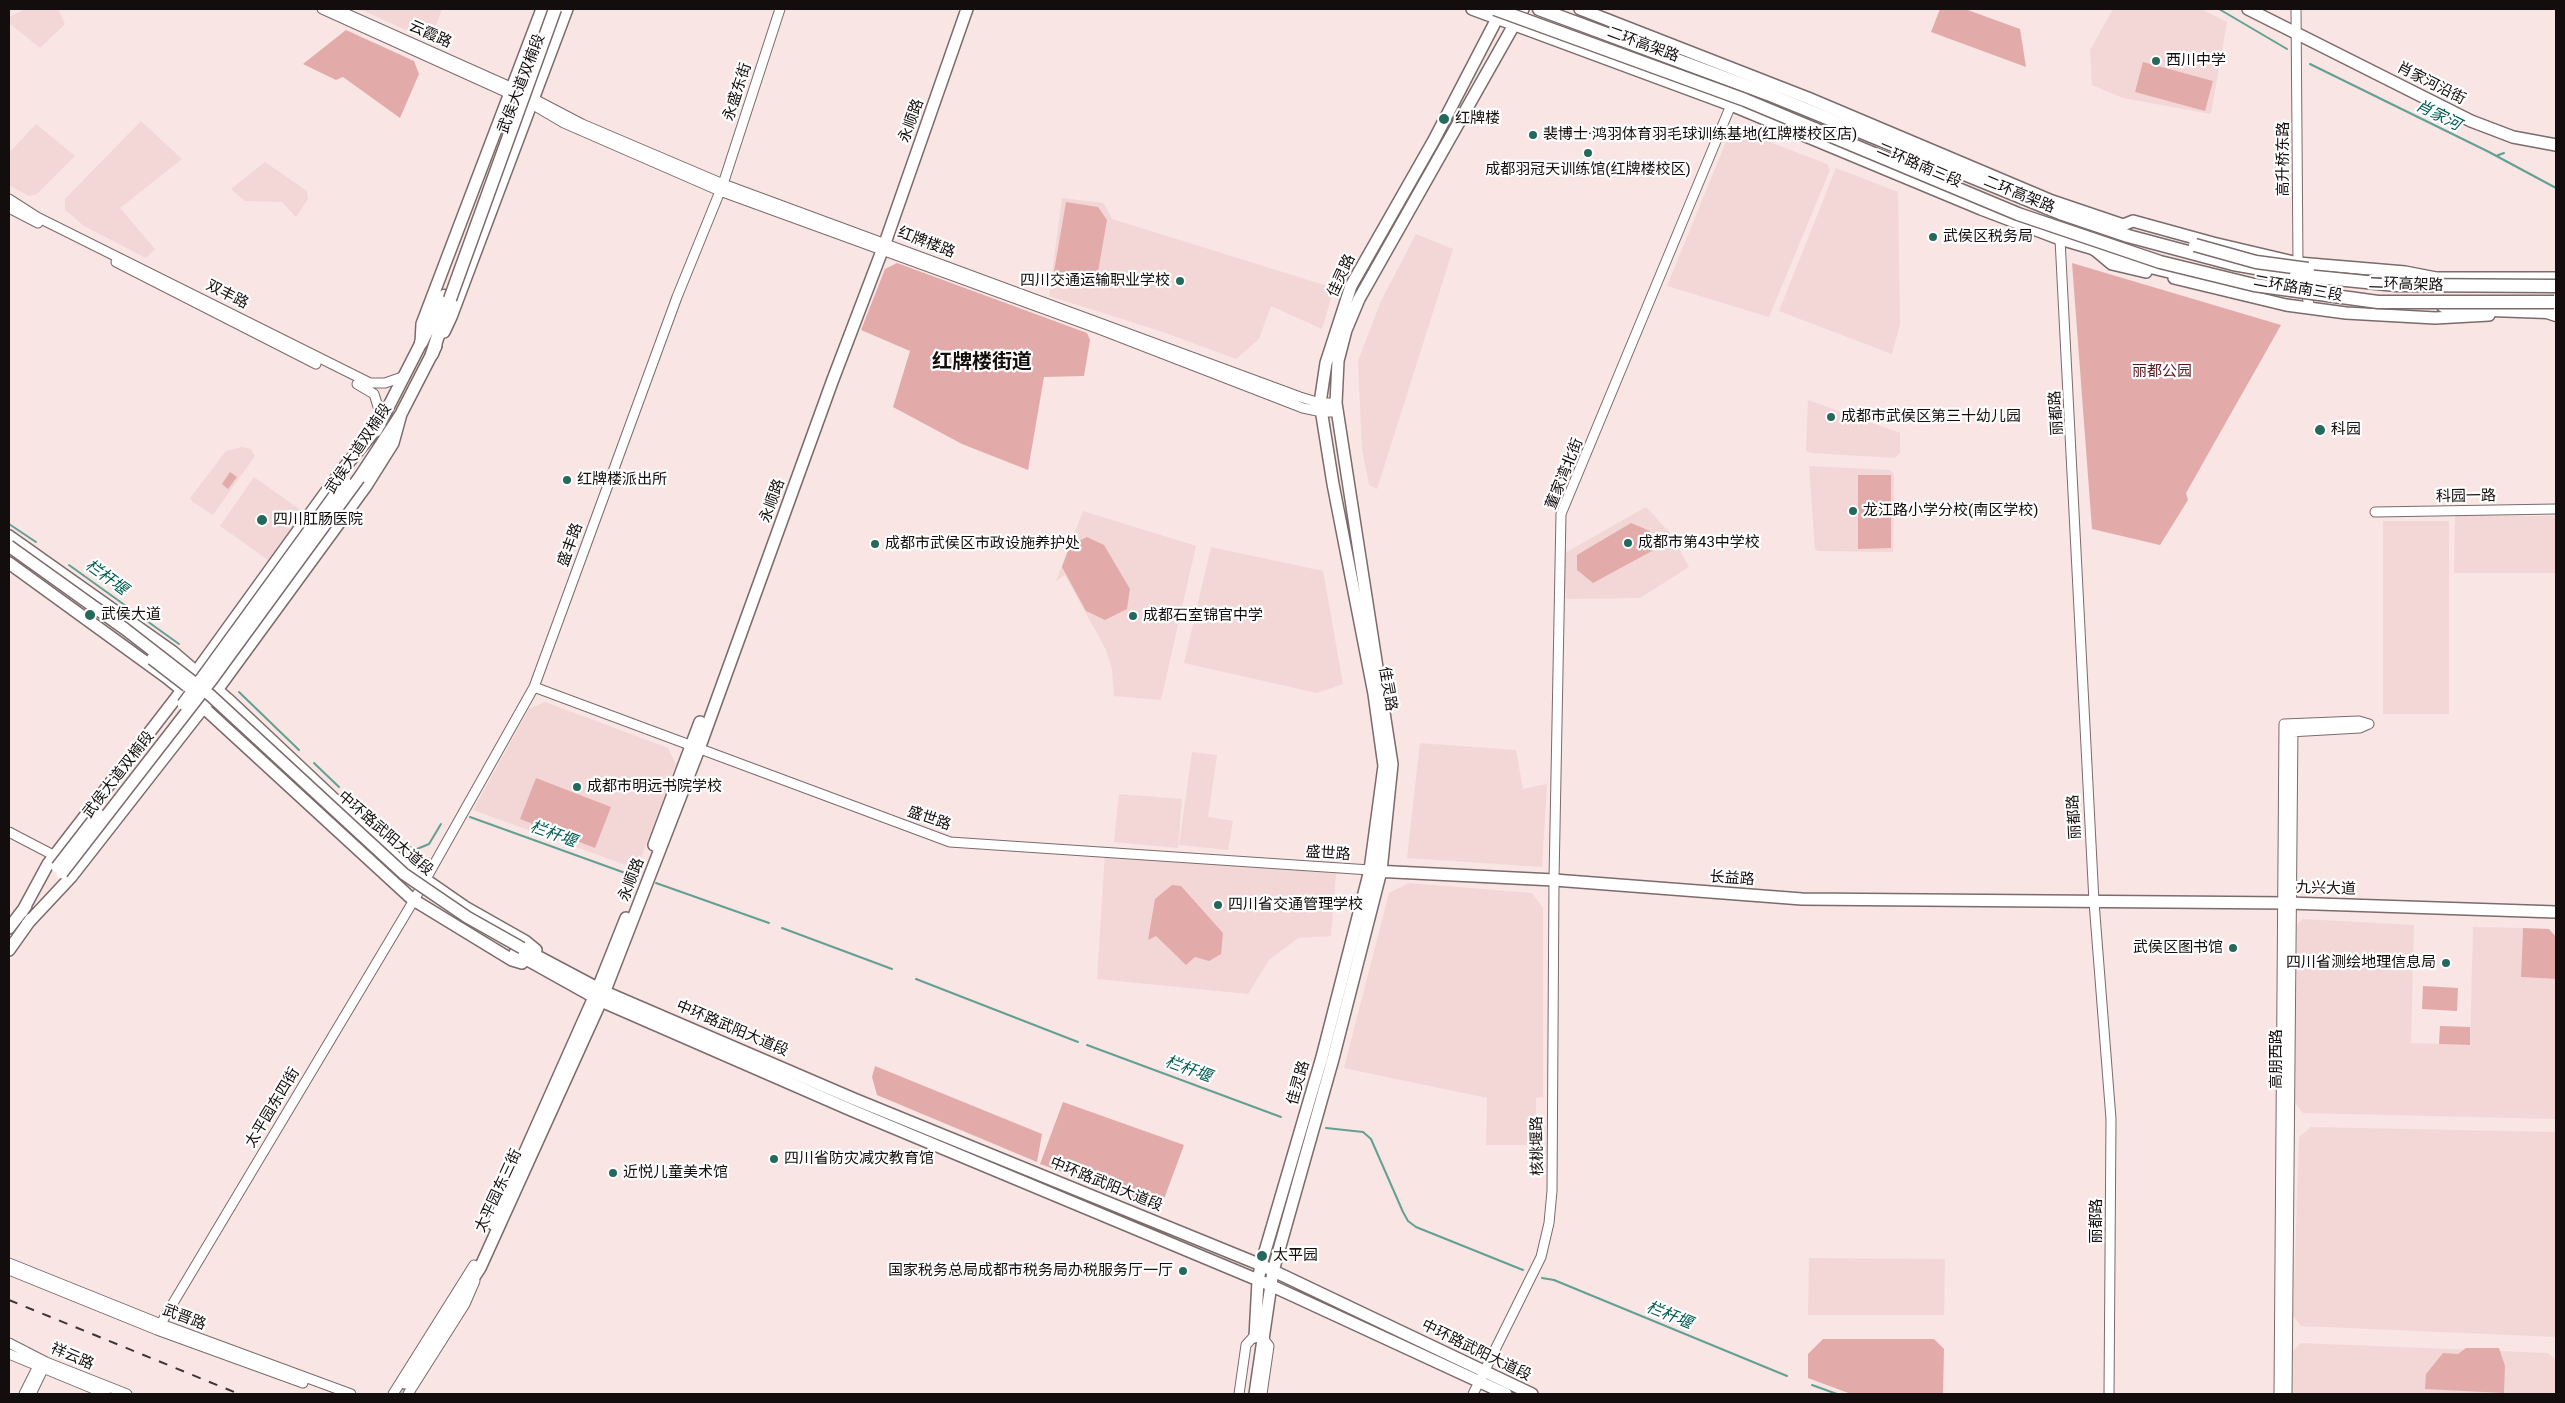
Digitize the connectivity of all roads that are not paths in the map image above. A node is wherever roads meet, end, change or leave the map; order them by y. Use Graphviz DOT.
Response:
graph roads {
  1 [pos="322,9"];
  2 [pos="336,9"];
  3 [pos="542,9"];
  4 [pos="548,9"];
  5 [pos="555,9"];
  6 [pos="567,9"];
  7 [pos="780,9"];
  8 [pos="960,9"];
  9 [pos="967,9"];
  10 [pos="1472,9"];
  11 [pos="1523,9"];
  12 [pos="1539,9"];
  13 [pos="1580,9"];
  14 [pos="2248,9"];
  15 [pos="2296,9"];
  16 [pos="1498,12"];
  17 [pos="1516,25"];
  18 [pos="2297,33"];
  19 [pos="512,91"];
  20 [pos="531,100"];
  21 [pos="1731,105"];
  22 [pos="2556,145"];
  23 [pos="721,187"];
  24 [pos="9,199"];
  25 [pos="9,208"];
  26 [pos="36,219"];
  27 [pos="2123,226"];
  28 [pos="2060,239"];
  29 [pos="881,246"];
  30 [pos="2094,249"];
  31 [pos="2298,263"];
  32 [pos="2556,278"];
  33 [pos="2396,285"];
  34 [pos="2556,286"];
  35 [pos="447,297"];
  36 [pos="2378,302"];
  37 [pos="2556,302"];
  38 [pos="2423,303"];
  39 [pos="2310,308"];
  40 [pos="2556,316"];
  41 [pos="421,343"];
  42 [pos="432,354"];
  43 [pos="405,376"];
  44 [pos="1337,407"];
  45 [pos="1321,408"];
  46 [pos="402,414"];
  47 [pos="381,422"];
  48 [pos="2556,509"];
  49 [pos="2375,512"];
  50 [pos="9,536"];
  51 [pos="9,546"];
  52 [pos="9,555"];
  53 [pos="9,563"];
  54 [pos="196,672"];
  55 [pos="534,687"];
  56 [pos="182,690"];
  57 [pos="217,690"];
  58 [pos="203,708"];
  59 [pos="2288,728"];
  60 [pos="695,748"];
  61 [pos="9,832"];
  62 [pos="58,865"];
  63 [pos="1370,870"];
  64 [pos="1382,871"];
  65 [pos="426,880"];
  66 [pos="1554,880"];
  67 [pos="414,900"];
  68 [pos="2094,902"];
  69 [pos="2287,903"];
  70 [pos="2556,912"];
  71 [pos="27,924"];
  72 [pos="9,928"];
  73 [pos="9,950"];
  74 [pos="519,950"];
  75 [pos="551,968"];
  76 [pos="600,995"];
  77 [pos="9,1263"];
  78 [pos="1261,1265"];
  79 [pos="477,1266"];
  80 [pos="9,1270"];
  81 [pos="1273,1271"];
  82 [pos="1258,1280"];
  83 [pos="1270,1285"];
  84 [pos="159,1327"];
  85 [pos="1259,1336"];
  86 [pos="9,1343"];
  87 [pos="9,1354"];
  88 [pos="1255,1363"];
  89 [pos="42,1364"];
  90 [pos="1481,1376"];
  91 [pos="406,1387"];
  92 [pos="24,1394"];
  93 [pos="31,1394"];
  94 [pos="106,1394"];
  95 [pos="127,1394"];
  96 [pos="335,1394"];
  97 [pos="351,1394"];
  98 [pos="393,1394"];
  99 [pos="1239,1394"];
  100 [pos="1248,1394"];
  101 [pos="1254,1394"];
  102 [pos="1262,1394"];
  103 [pos="1473,1394"];
  104 [pos="1506,1394"];
  105 [pos="1532,1394"];
  106 [pos="2109,1394"];
  107 [pos="2279,1394"];
  108 [pos="2287,1394"];
  1 -- 19 [label="street"];
  2 -- 19 [label="street, 云霞路"];
  3 -- 19 [label="main road, 武侯大道双楠段"];
  4 -- 35 [label="highway"];
  5 -- 35 [label="highway, bridge"];
  6 -- 20 [label="main road, 武侯大道双楠段"];
  7 -- 23 [label="street, 永盛东街"];
  8 -- 29 [label="main road"];
  9 -- 29 [label="main road, 永顺路"];
  10 -- 16 [label="main road, 二环路南三段"];
  11 -- 17 [label="main road, 佳灵路"];
  12 -- 33 [label="highway, 二环高架路, bridge"];
  13 -- 27 [label="main road, 二环路南三段"];
  14 -- 18 [label="main road, 肖家河沿街"];
  15 -- 18 [label="street, 高升桥东路"];
  16 -- 17 [label="main road, 二环路南三段"];
  16 -- 36 [label="highway, 二环高架路, bridge"];
  16 -- 45 [label="main road, 佳灵路"];
  17 -- 21 [label="main road, 二环路南三段"];
  17 -- 44 [label="main road, 佳灵路"];
  18 -- 22 [label="main road, 肖家河沿街"];
  18 -- 31 [label="street, 高升桥东路"];
  19 -- 20 [label="street, 红牌楼路"];
  19 -- 41 [label="main road, 武侯大道双楠段"];
  20 -- 23 [label="street, 红牌楼路"];
  20 -- 42 [label="main road, 武侯大道双楠段"];
  21 -- 28 [label="main road, 二环路南三段"];
  21 -- 66 [label="street, 董家湾北街"];
  23 -- 29 [label="street, 红牌楼路"];
  23 -- 55 [label="street, 盛丰路"];
  24 -- 26 [label="street"];
  25 -- 26 [label="street"];
  26 -- 43 [label="street, 双丰路"];
  26 -- 47 [label="street, 双丰路"];
  27 -- 31 [label="main road, 二环路南三段"];
  27 -- 33 [label="highway, bridge"];
  28 -- 30 [label="main road, 二环路南三段"];
  28 -- 68 [label="street, 丽都路"];
  29 -- 45 [label="street, 红牌楼路"];
  29 -- 60 [label="main road, 永顺路"];
  30 -- 36 [label="highway, bridge"];
  30 -- 39 [label="main road, 二环路南三段"];
  31 -- 32 [label="main road, 二环路南三段"];
  31 -- 39 [label="street, 高升桥东路"];
  33 -- 34 [label="highway, 二环高架路, bridge"];
  35 -- 41 [label="highway"];
  35 -- 42 [label="highway"];
  36 -- 38 [label="highway, 二环高架路, bridge"];
  37 -- 38 [label="highway, 二环高架路, bridge"];
  38 -- 40 [label="highway, bridge"];
  39 -- 40 [label="main road, 二环路南三段"];
  41 -- 43 [label="main road, 武侯大道双楠段"];
  42 -- 46 [label="main road, 武侯大道双楠段"];
  43 -- 47 [label="main road, 武侯大道双楠段"];
  44 -- 45 [label="street, 红牌楼路"];
  44 -- 64 [label="main road, 佳灵路"];
  45 -- 63 [label="main road, 佳灵路"];
  46 -- 57 [label="main road"];
  46 -- 62 [label="main road, 武侯大道双楠段, bridge"];
  47 -- 54 [label="main road"];
  47 -- 62 [label="main road, 武侯大道双楠段, bridge"];
  48 -- 49 [label="street, 科园一路"];
  50 -- 54 [label="main road"];
  51 -- 74 [label="main road, 中环路武阳大道段, bridge"];
  52 -- 74 [label="main road, 中环路武阳大道段, bridge"];
  53 -- 56 [label="main road"];
  54 -- 56 [label="main road"];
  54 -- 57 [label="main road"];
  55 -- 60 [label="street, 盛世路"];
  55 -- 65 [label="street, 盛丰路"];
  56 -- 58 [label="main road"];
  56 -- 62 [label="main road"];
  57 -- 58 [label="main road"];
  57 -- 65 [label="main road"];
  58 -- 67 [label="main road"];
  58 -- 71 [label="main road"];
  59 -- 59 [label="street"];
  59 -- 69 [label="street, 高朋西路"];
  60 -- 63 [label="street, 盛世路"];
  60 -- 76 [label="main road, 永顺路"];
  61 -- 62 [label="street"];
  62 -- 71 [label="main road, 武侯大道双楠段"];
  62 -- 72 [label="main road, 武侯大道双楠段"];
  63 -- 64 [label="main road, 长益路"];
  63 -- 78 [label="main road, 佳灵路"];
  64 -- 66 [label="main road, 长益路"];
  64 -- 81 [label="main road, 佳灵路"];
  65 -- 67 [label="street, 盛丰路"];
  65 -- 75 [label="main road"];
  66 -- 68 [label="main road, 长益路"];
  66 -- 90 [label="street, 核桃堰路"];
  67 -- 75 [label="main road"];
  67 -- 84 [label="street, 太平园东四街"];
  68 -- 69 [label="main road, 九兴大道"];
  68 -- 106 [label="street, 丽都路"];
  69 -- 70 [label="main road, 九兴大道"];
  69 -- 107 [label="street, 高朋西路"];
  69 -- 108 [label="street, 高朋西路"];
  71 -- 73 [label="main road, 武侯大道双楠段"];
  74 -- 75 [label="main road, 中环路武阳大道段"];
  75 -- 76 [label="main road, 中环路武阳大道段"];
  76 -- 78 [label="main road, 中环路武阳大道段"];
  76 -- 79 [label="main road, 太平园东三街"];
  76 -- 82 [label="main road, 中环路武阳大道段"];
  77 -- 84 [label="street, 武晋路"];
  78 -- 81 [label="main road, 中环路武阳大道段"];
  78 -- 82 [label="main road, 佳灵路"];
  79 -- 91 [label="street"];
  79 -- 91 [label="main road, 太平园东三街"];
  79 -- 91 [label="street"];
  80 -- 84 [label="street, 武晋路"];
  81 -- 83 [label="main road, 佳灵路"];
  81 -- 90 [label="main road, 中环路武阳大道段"];
  82 -- 83 [label="main road, 中环路武阳大道段"];
  82 -- 85 [label="main road, 佳灵路"];
  83 -- 85 [label="main road, 佳灵路"];
  83 -- 90 [label="main road, 中环路武阳大道段"];
  84 -- 96 [label="street, 武晋路"];
  84 -- 97 [label="street, 武晋路"];
  85 -- 88 [label="main road, 佳灵路"];
  85 -- 99 [label="street"];
  85 -- 102 [label="street"];
  86 -- 89 [label="street, 祥云路"];
  87 -- 89 [label="street, 祥云路"];
  88 -- 100 [label="main road, 佳灵路"];
  88 -- 101 [label="main road, 佳灵路"];
  89 -- 92 [label="street"];
  89 -- 93 [label="street"];
  89 -- 94 [label="street, 祥云路"];
  89 -- 95 [label="street, 祥云路"];
  90 -- 103 [label="street, 核桃堰路"];
  90 -- 104 [label="main road, 中环路武阳大道段"];
  90 -- 105 [label="main road, 中环路武阳大道段"];
  91 -- 98 [label="street"];
}
